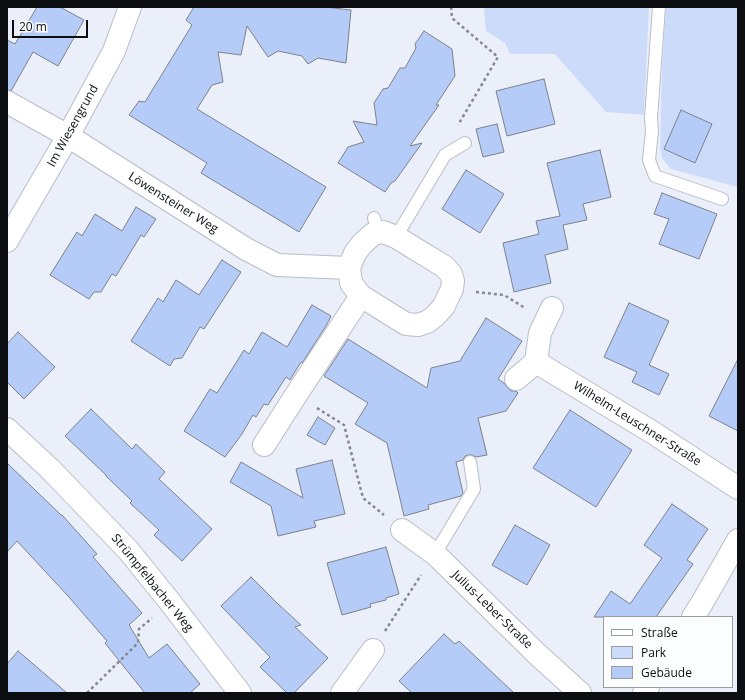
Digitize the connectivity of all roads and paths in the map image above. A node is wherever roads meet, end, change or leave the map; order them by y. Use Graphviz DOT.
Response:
graph roads {
  1 [pos="130,7"];
  2 [pos="451,7"];
  3 [pos="659,7"];
  4 [pos="7,102"];
  5 [pos="68,136"];
  6 [pos="466,143"];
  7 [pos="445,155"];
  8 [pos="722,199"];
  9 [pos="372,234"];
  10 [pos="7,241"];
  11 [pos="349,268"];
  12 [pos="473,291"];
  13 [pos="361,296"];
  14 [pos="552,308"];
  15 [pos="540,333"];
  16 [pos="536,362"];
  17 [pos="516,379"];
  18 [pos="296,395"];
  19 [pos="7,429"];
  20 [pos="264,445"];
  21 [pos="470,462"];
  22 [pos="738,488"];
  23 [pos="402,530"];
  24 [pos="738,540"];
  25 [pos="435,554"];
  26 [pos="694,616"];
  27 [pos="146,623"];
  28 [pos="373,650"];
  29 [pos="87,693"];
  30 [pos="240,693"];
  31 [pos="342,693"];
  32 [pos="580,693"];
  1 -- 5 [label="street, Im Wiesengrund"];
  2 -- 7 [label="path"];
  3 -- 8 [label="lane"];
  4 -- 5 [label="street, Löwensteiner Weg"];
  5 -- 10 [label="street, Im Wiesengrund"];
  5 -- 11 [label="street, Löwensteiner Weg"];
  6 -- 7 [label="lane"];
  7 -- 9 [label="lane"];
  9 -- 11 [label="street"];
  9 -- 13 [label="street"];
  11 -- 13 [label="street"];
  12 -- 15 [label="path"];
  13 -- 18 [label="street"];
  14 -- 15 [label="street"];
  15 -- 16 [label="street"];
  16 -- 17 [label="street"];
  16 -- 22 [label="street, Wilhelm-Leuschner-Straße"];
  18 -- 20 [label="street"];
  18 -- 23 [label="path"];
  19 -- 30 [label="street, Strümpfelbacher Weg"];
  21 -- 25 [label="lane"];
  23 -- 25 [label="street, Julius-Leber-Straße"];
  24 -- 26 [label="street"];
  25 -- 28 [label="path"];
  25 -- 32 [label="street, Julius-Leber-Straße"];
  27 -- 29 [label="path"];
  28 -- 31 [label="street"];
}
